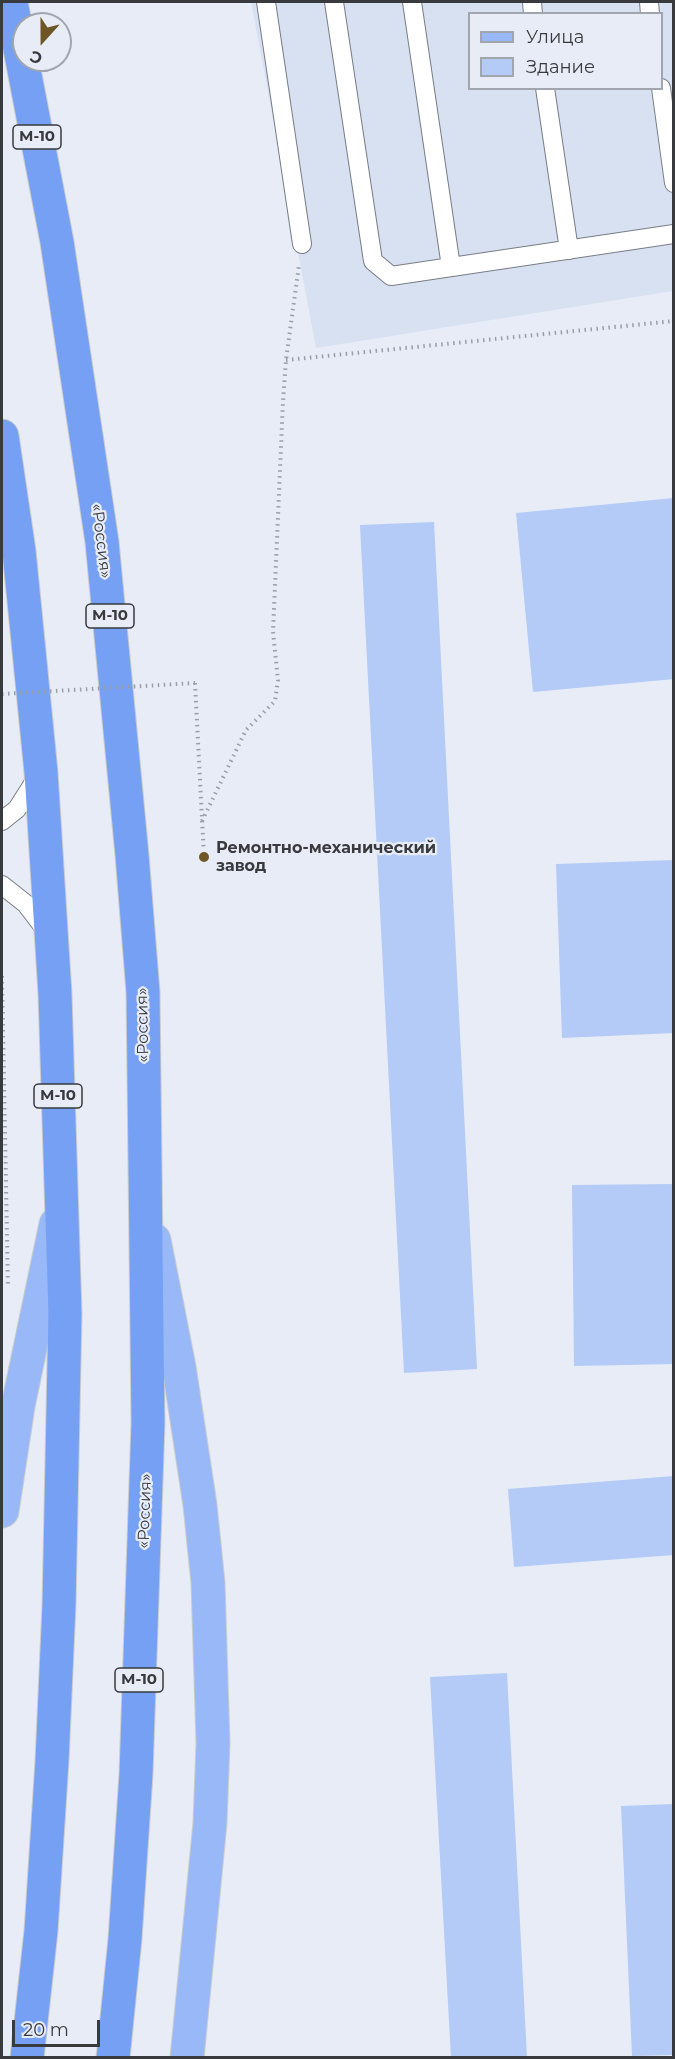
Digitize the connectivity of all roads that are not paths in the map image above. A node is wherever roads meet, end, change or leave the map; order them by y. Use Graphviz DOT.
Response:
graph roads {
  1 [pos="11,2"];
  2 [pos="266,2"];
  3 [pos="334,2"];
  4 [pos="412,2"];
  5 [pos="544,90"];
  6 [pos="661,90"];
  7 [pos="674,183"];
  8 [pos="674,234"];
  9 [pos="302,244"];
  10 [pos="569,250"];
  11 [pos="451,267"];
  12 [pos="2,436"];
  13 [pos="41,772"];
  14 [pos="2,821"];
  15 [pos="2,885"];
  16 [pos="52,938"];
  17 [pos="62,1197"];
  18 [pos="146,1197"];
  19 [pos="2,1511"];
  20 [pos="29,2043"];
  21 [pos="114,2048"];
  22 [pos="187,2058"];
  1 -- 18 [label="highway, «Россия» / М-10"];
  2 -- 9 [label="lane"];
  3 -- 11 [label="lane"];
  4 -- 11 [label="lane"];
  5 -- 10 [label="lane"];
  6 -- 7 [label="lane"];
  8 -- 10 [label="lane"];
  10 -- 11 [label="lane"];
  12 -- 13 [label="highway, М-10"];
  13 -- 14 [label="lane"];
  13 -- 16 [label="highway, М-10"];
  15 -- 16 [label="lane"];
  16 -- 17 [label="highway, М-10"];
  17 -- 19 [label="main road"];
  17 -- 20 [label="highway, М-10"];
  18 -- 21 [label="highway, «Россия» / М-10"];
  18 -- 22 [label="main road"];
}
